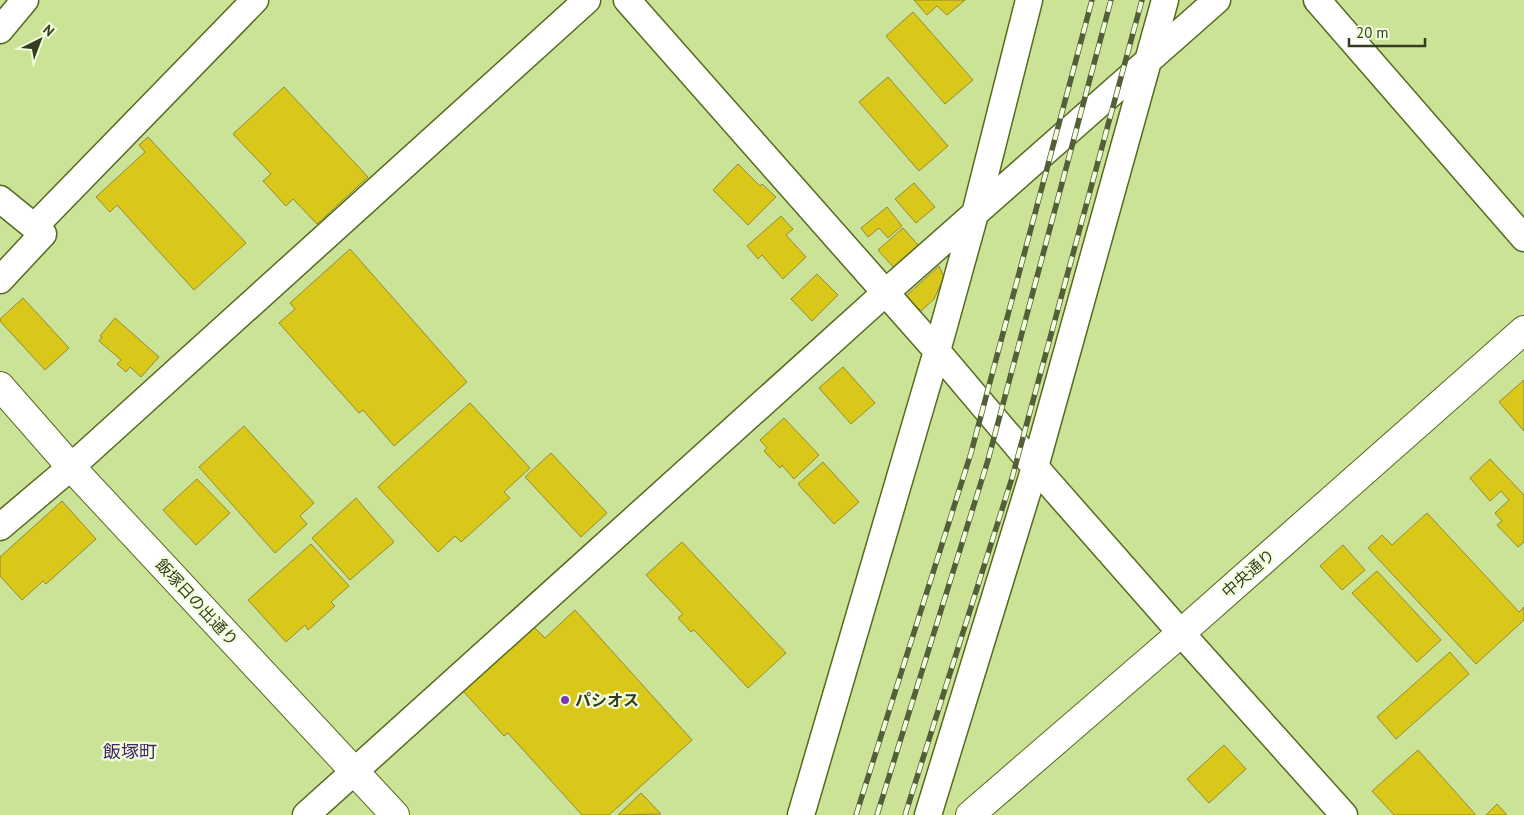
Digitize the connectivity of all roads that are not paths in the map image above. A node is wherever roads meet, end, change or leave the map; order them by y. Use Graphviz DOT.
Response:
graph roads {
  1 [pos="25,0"];
  2 [pos="255,0"];
  3 [pos="587,0"];
  4 [pos="627,0"];
  5 [pos="1029,0"];
  6 [pos="1165,0"];
  7 [pos="1217,0"];
  8 [pos="1317,0"];
  9 [pos="0,30"];
  10 [pos="1149,59"];
  11 [pos="0,199"];
  12 [pos="975,214"];
  13 [pos="34,227"];
  14 [pos="1524,238"];
  15 [pos="0,280"];
  16 [pos="885,293"];
  17 [pos="1524,330"];
  18 [pos="937,351"];
  19 [pos="0,386"];
  20 [pos="71,467"];
  21 [pos="1035,467"];
  22 [pos="0,527"];
  23 [pos="1181,633"];
  24 [pos="355,772"];
  25 [pos="306,815"];
  26 [pos="395,815"];
  27 [pos="801,815"];
  28 [pos="928,815"];
  29 [pos="970,815"];
  30 [pos="1344,815"];
  1 -- 9 [label="street"];
  2 -- 13 [label="street"];
  3 -- 20 [label="street"];
  4 -- 16 [label="street"];
  5 -- 12 [label="street"];
  6 -- 10 [label="street"];
  7 -- 10 [label="street"];
  8 -- 14 [label="street"];
  10 -- 12 [label="street"];
  10 -- 21 [label="street"];
  11 -- 13 [label="street"];
  12 -- 16 [label="street"];
  12 -- 18 [label="street"];
  13 -- 15 [label="street"];
  16 -- 18 [label="street"];
  16 -- 24 [label="street"];
  17 -- 23 [label="street, 中央通り"];
  18 -- 21 [label="street"];
  18 -- 27 [label="street"];
  19 -- 20 [label="street, 飯塚日の出通り"];
  20 -- 22 [label="street"];
  20 -- 24 [label="street, 飯塚日の出通り"];
  21 -- 23 [label="street"];
  21 -- 28 [label="street"];
  23 -- 29 [label="street, 中央通り"];
  23 -- 30 [label="street"];
  24 -- 25 [label="street"];
  24 -- 26 [label="street, 飯塚日の出通り"];
}
